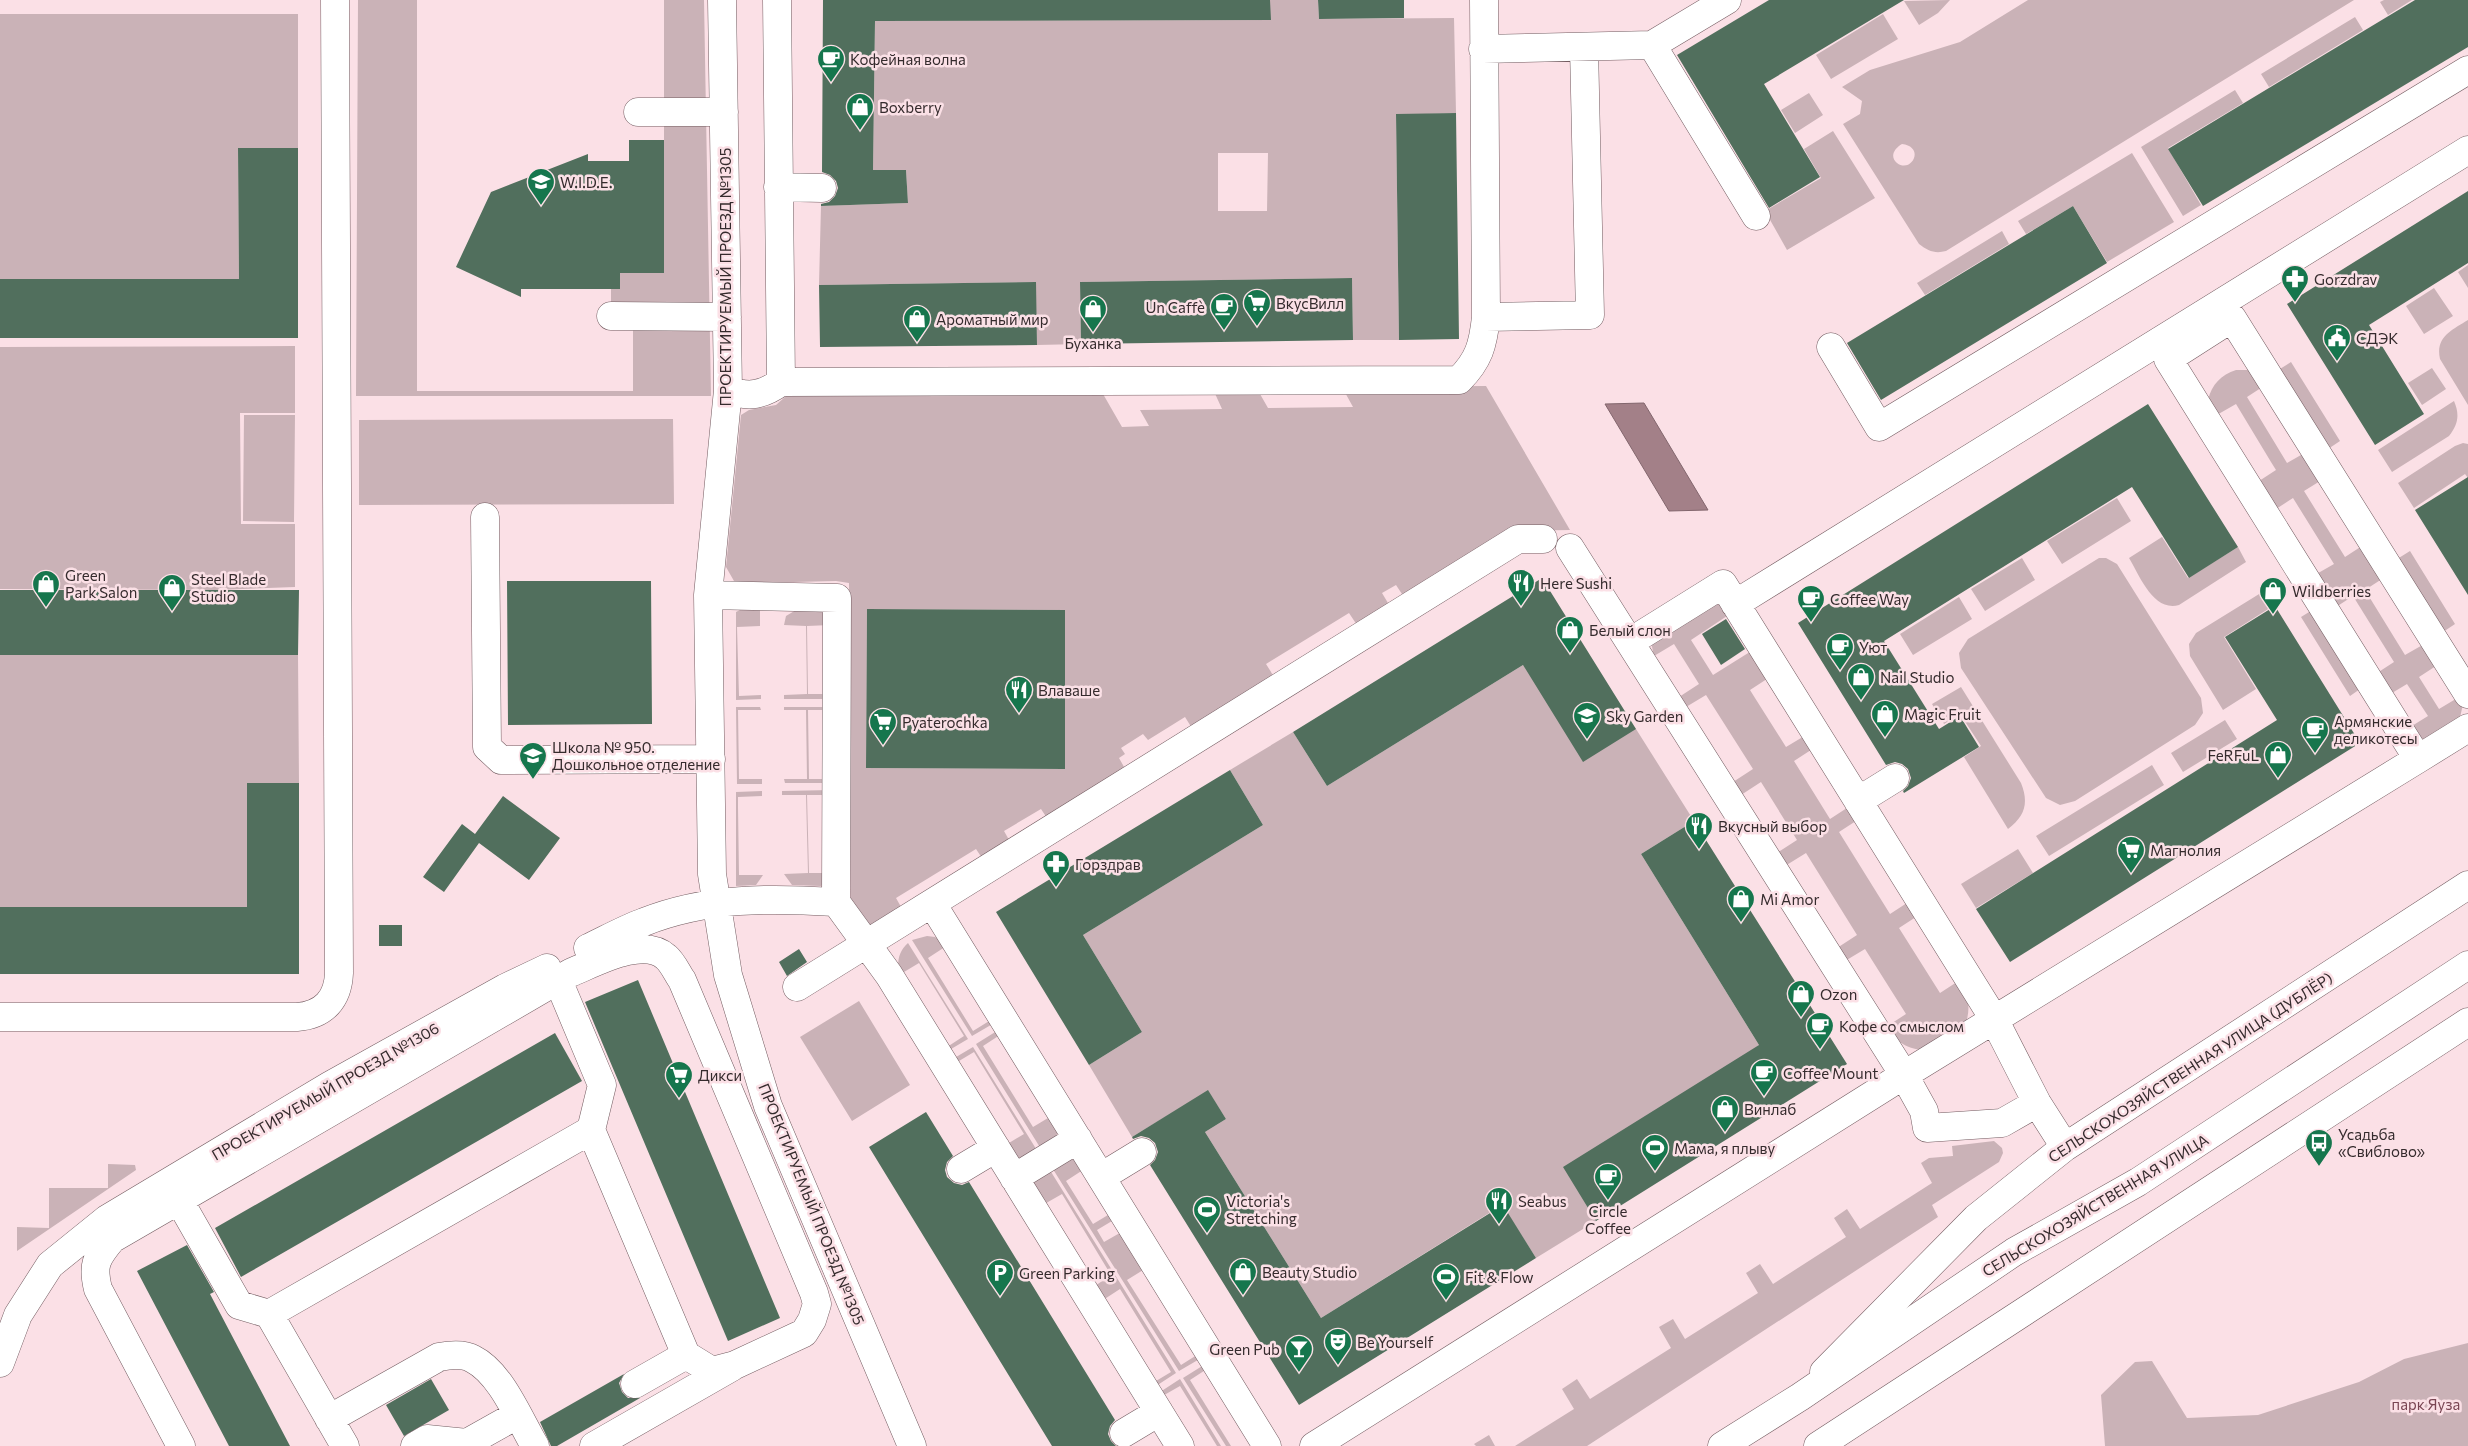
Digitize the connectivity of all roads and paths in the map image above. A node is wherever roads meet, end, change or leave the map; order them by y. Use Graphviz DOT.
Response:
graph roads {
  1 [pos="335,0"];
  2 [pos="722,0"];
  3 [pos="777,0"];
  4 [pos="1484,0"];
  5 [pos="1727,0"];
  6 [pos="1652,45"];
  7 [pos="1584,47"];
  8 [pos="1483,49"];
  9 [pos="2468,70"];
  10 [pos="638,112"];
  11 [pos="724,112"];
  12 [pos="2468,150"];
  13 [pos="778,187"];
  14 [pos="822,188"];
  15 [pos="1756,216"];
  16 [pos="611,316"];
  17 [pos="727,317"];
  18 [pos="1486,317"];
  19 [pos="1831,346"];
  20 [pos="781,382"];
  21 [pos="728,390"];
  22 [pos="485,517"];
  23 [pos="1543,539"];
  24 [pos="1570,548"];
  25 [pos="708,595"];
  26 [pos="1735,604"];
  27 [pos="1630,642"];
  28 [pos="2468,694"];
  29 [pos="2468,728"];
  30 [pos="2418,758"];
  31 [pos="711,759"];
  32 [pos="1895,778"];
  33 [pos="1858,801"];
  34 [pos="2468,885"];
  35 [pos="836,902"];
  36 [pos="716,903"];
  37 [pos="933,905"];
  38 [pos="868,945"];
  39 [pos="2468,965"];
  40 [pos="558,980"];
  41 [pos="797,987"];
  42 [pos="0,1017"];
  43 [pos="1994,1019"];
  44 [pos="2468,1022"];
  45 [pos="1904,1075"];
  46 [pos="2037,1102"];
  47 [pos="591,1130"];
  48 [pos="1078,1138"];
  49 [pos="2065,1147"];
  50 [pos="996,1148"];
  51 [pos="1142,1152"];
  52 [pos="962,1169"];
  53 [pos="1101,1177"];
  54 [pos="1014,1178"];
  55 [pos="179,1200"];
  56 [pos="269,1314"];
  57 [pos="686,1355"];
  58 [pos="0,1363"];
  59 [pos="735,1365"];
  60 [pos="635,1384"];
  61 [pos="1800,1397"];
  62 [pos="1158,1412"];
  63 [pos="517,1415"];
  64 [pos="329,1419"];
  65 [pos="1124,1433"];
  66 [pos="181,1446"];
  67 [pos="345,1446"];
  68 [pos="414,1446"];
  69 [pos="535,1446"];
  70 [pos="594,1446"];
  71 [pos="912,1446"];
  72 [pos="1180,1446"];
  73 [pos="1267,1446"];
  74 [pos="1314,1446"];
  75 [pos="1722,1446"];
  76 [pos="1818,1446"];
  1 -- 42 [label="street"];
  2 -- 11 [label="street, ПРОЕКТИРУЕМЫЙ ПРОЕЗД №1305"];
  3 -- 13 [label="street"];
  4 -- 8 [label="street"];
  5 -- 6 [label="street"];
  6 -- 7 [label="street"];
  6 -- 15 [label="street"];
  7 -- 8 [label="street"];
  7 -- 18 [label="street"];
  8 -- 18 [label="street"];
  9 -- 19 [label="street"];
  10 -- 11 [label="street"];
  11 -- 17 [label="street, ПРОЕКТИРУЕМЫЙ ПРОЕЗД №1305"];
  12 -- 26 [label="street"];
  13 -- 14 [label="street"];
  13 -- 20 [label="street"];
  16 -- 17 [label="street"];
  17 -- 21 [label="street, ПРОЕКТИРУЕМЫЙ ПРОЕЗД №1305"];
  18 -- 20 [label="street"];
  20 -- 21 [label="street"];
  21 -- 25 [label="street, ПРОЕКТИРУЕМЫЙ ПРОЕЗД №1305"];
  22 -- 31 [label="street"];
  23 -- 37 [label="street"];
  24 -- 27 [label="street"];
  25 -- 31 [label="street, ПРОЕКТИРУЕМЫЙ ПРОЕЗД №1305"];
  25 -- 35 [label="street"];
  26 -- 27 [label="street"];
  26 -- 33 [label="street"];
  27 -- 45 [label="street"];
  28 -- 30 [label="street"];
  29 -- 30 [label="street"];
  30 -- 43 [label="street"];
  31 -- 36 [label="street, ПРОЕКТИРУЕМЫЙ ПРОЕЗД №1305"];
  32 -- 33 [label="street"];
  33 -- 43 [label="street"];
  34 -- 49 [label="street, СЕЛЬСКОХОЗЯЙСТВЕННАЯ УЛИЦА (ДУБЛЁР)"];
  35 -- 36 [label="street, ПРОЕКТИРУЕМЫЙ ПРОЕЗД №1306"];
  35 -- 38 [label="street"];
  36 -- 58 [label="street, ПРОЕКТИРУЕМЫЙ ПРОЕЗД №1306"];
  36 -- 71 [label="street, ПРОЕКТИРУЕМЫЙ ПРОЕЗД №1305"];
  37 -- 38 [label="street"];
  37 -- 48 [label="street"];
  38 -- 41 [label="street"];
  38 -- 50 [label="street"];
  39 -- 61 [label="street, СЕЛЬСКОХОЗЯЙСТВЕННАЯ УЛИЦА"];
  40 -- 47 [label="street"];
  40 -- 55 [label="street"];
  40 -- 59 [label="street"];
  43 -- 45 [label="street"];
  43 -- 46 [label="street"];
  44 -- 76 [label="street"];
  45 -- 46 [label="street"];
  45 -- 74 [label="street"];
  46 -- 49 [label="street"];
  47 -- 56 [label="street"];
  47 -- 57 [label="street"];
  48 -- 53 [label="street"];
  48 -- 54 [label="street"];
  49 -- 61 [label="street, СЕЛЬСКОХОЗЯЙСТВЕННАЯ УЛИЦА (ДУБЛЁР)"];
  50 -- 52 [label="street"];
  50 -- 54 [label="street"];
  51 -- 53 [label="street"];
  53 -- 73 [label="street"];
  54 -- 62 [label="street"];
  55 -- 56 [label="street"];
  55 -- 66 [label="street"];
  56 -- 64 [label="street"];
  57 -- 59 [label="street"];
  57 -- 60 [label="street"];
  59 -- 70 [label="street"];
  61 -- 75 [label="street, СЕЛЬСКОХОЗЯЙСТВЕННАЯ УЛИЦА"];
  62 -- 65 [label="street"];
  62 -- 72 [label="street"];
  63 -- 64 [label="street"];
  63 -- 68 [label="street"];
  63 -- 69 [label="street"];
  64 -- 67 [label="street"];
}
